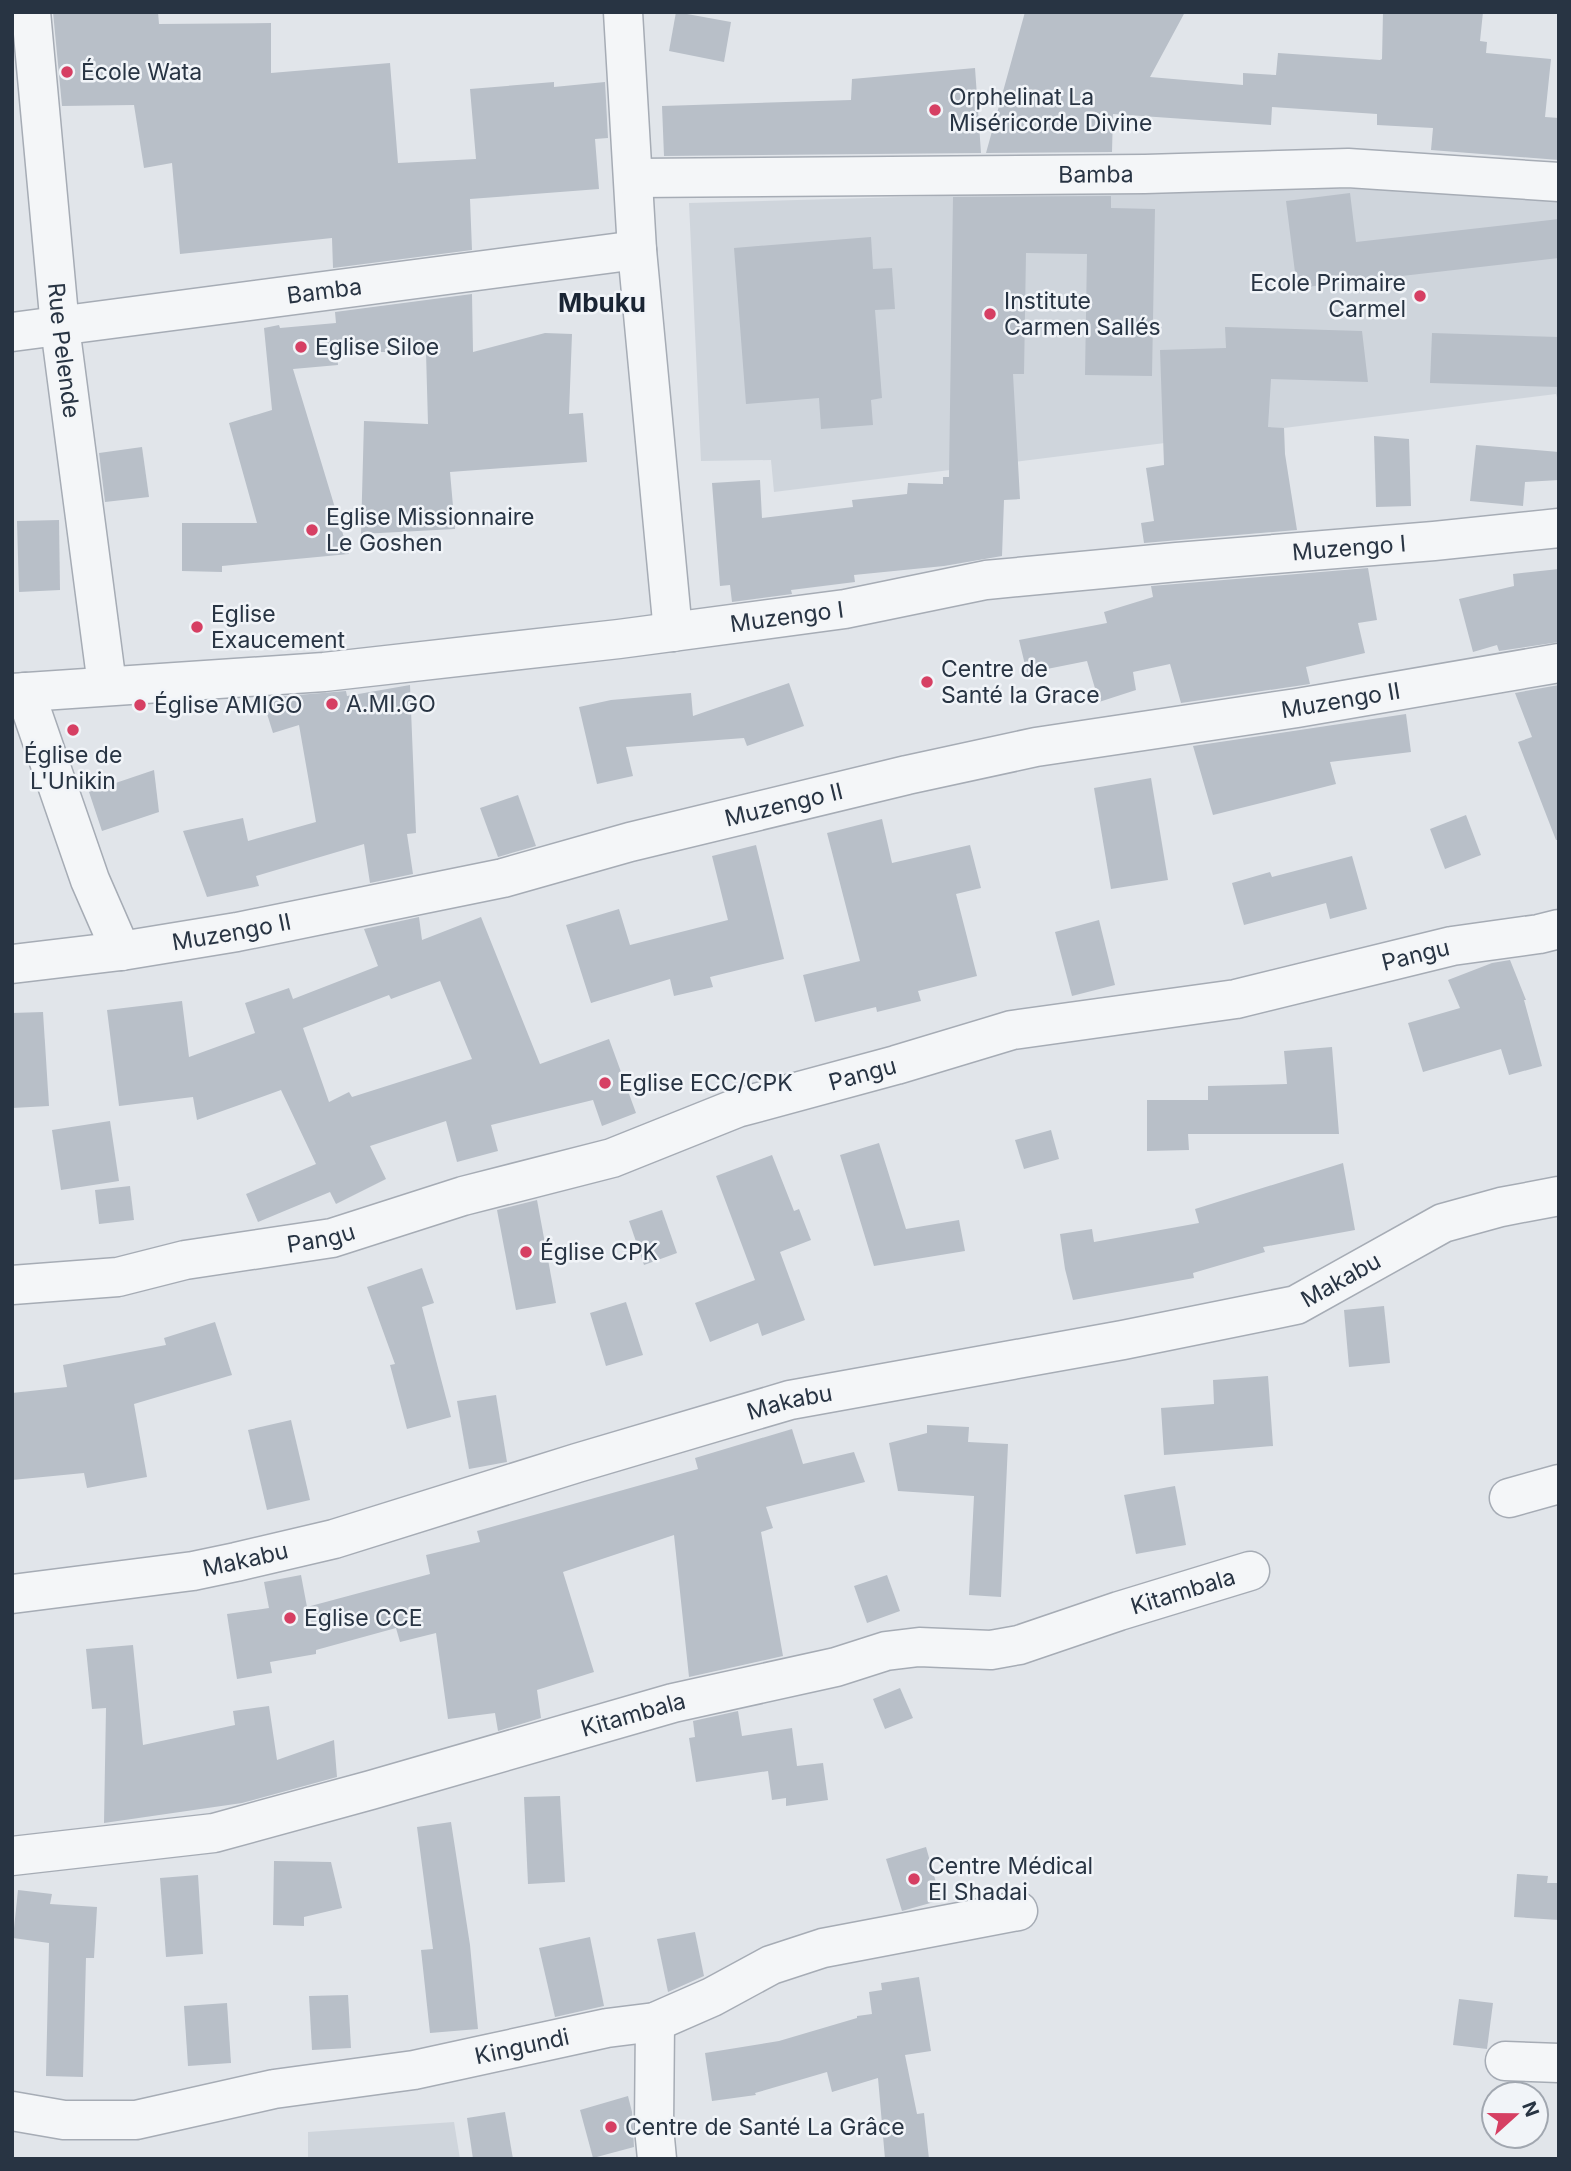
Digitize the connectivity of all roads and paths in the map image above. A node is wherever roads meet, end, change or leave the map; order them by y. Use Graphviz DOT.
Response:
graph roads {
  1 [pos="30,12"];
  2 [pos="623,12"];
  3 [pos="634,178"];
  4 [pos="1559,183"];
  5 [pos="637,250"];
  6 [pos="60,327"];
  7 [pos="12,332"];
  8 [pos="1559,528"];
  9 [pos="673,632"];
  10 [pos="1559,663"];
  11 [pos="107,685"];
  12 [pos="19,693"];
  13 [pos="1559,929"];
  14 [pos="121,951"];
  15 [pos="12,964"];
  16 [pos="1559,1196"];
  17 [pos="12,1285"];
  18 [pos="1559,1484"];
  19 [pos="1509,1498"];
  20 [pos="1250,1571"];
  21 [pos="12,1594"];
  22 [pos="12,1856"];
  23 [pos="1018,1911"];
  24 [pos="655,2022"];
  25 [pos="1505,2061"];
  26 [pos="1559,2063"];
  27 [pos="12,2111"];
  28 [pos="657,2159"];
  1 -- 6 [label="street, Rue Pelende"];
  2 -- 3 [label="street"];
  3 -- 4 [label="street, Bamba"];
  3 -- 5 [label="street"];
  5 -- 6 [label="street, Bamba"];
  5 -- 9 [label="street"];
  6 -- 7 [label="street, Bamba"];
  6 -- 11 [label="street, Rue Pelende"];
  8 -- 9 [label="street, Muzengo I"];
  9 -- 11 [label="street, Muzengo I"];
  10 -- 14 [label="street, Muzengo II"];
  11 -- 12 [label="street, Muzengo I"];
  12 -- 14 [label="street"];
  13 -- 17 [label="street, Pangu"];
  14 -- 15 [label="street, Muzengo II"];
  16 -- 21 [label="street, Makabu"];
  18 -- 19 [label="street"];
  20 -- 22 [label="street, Kitambala"];
  23 -- 24 [label="street, Kingundi"];
  24 -- 27 [label="street, Kingundi"];
  24 -- 28 [label="street"];
  25 -- 26 [label="street"];
}
